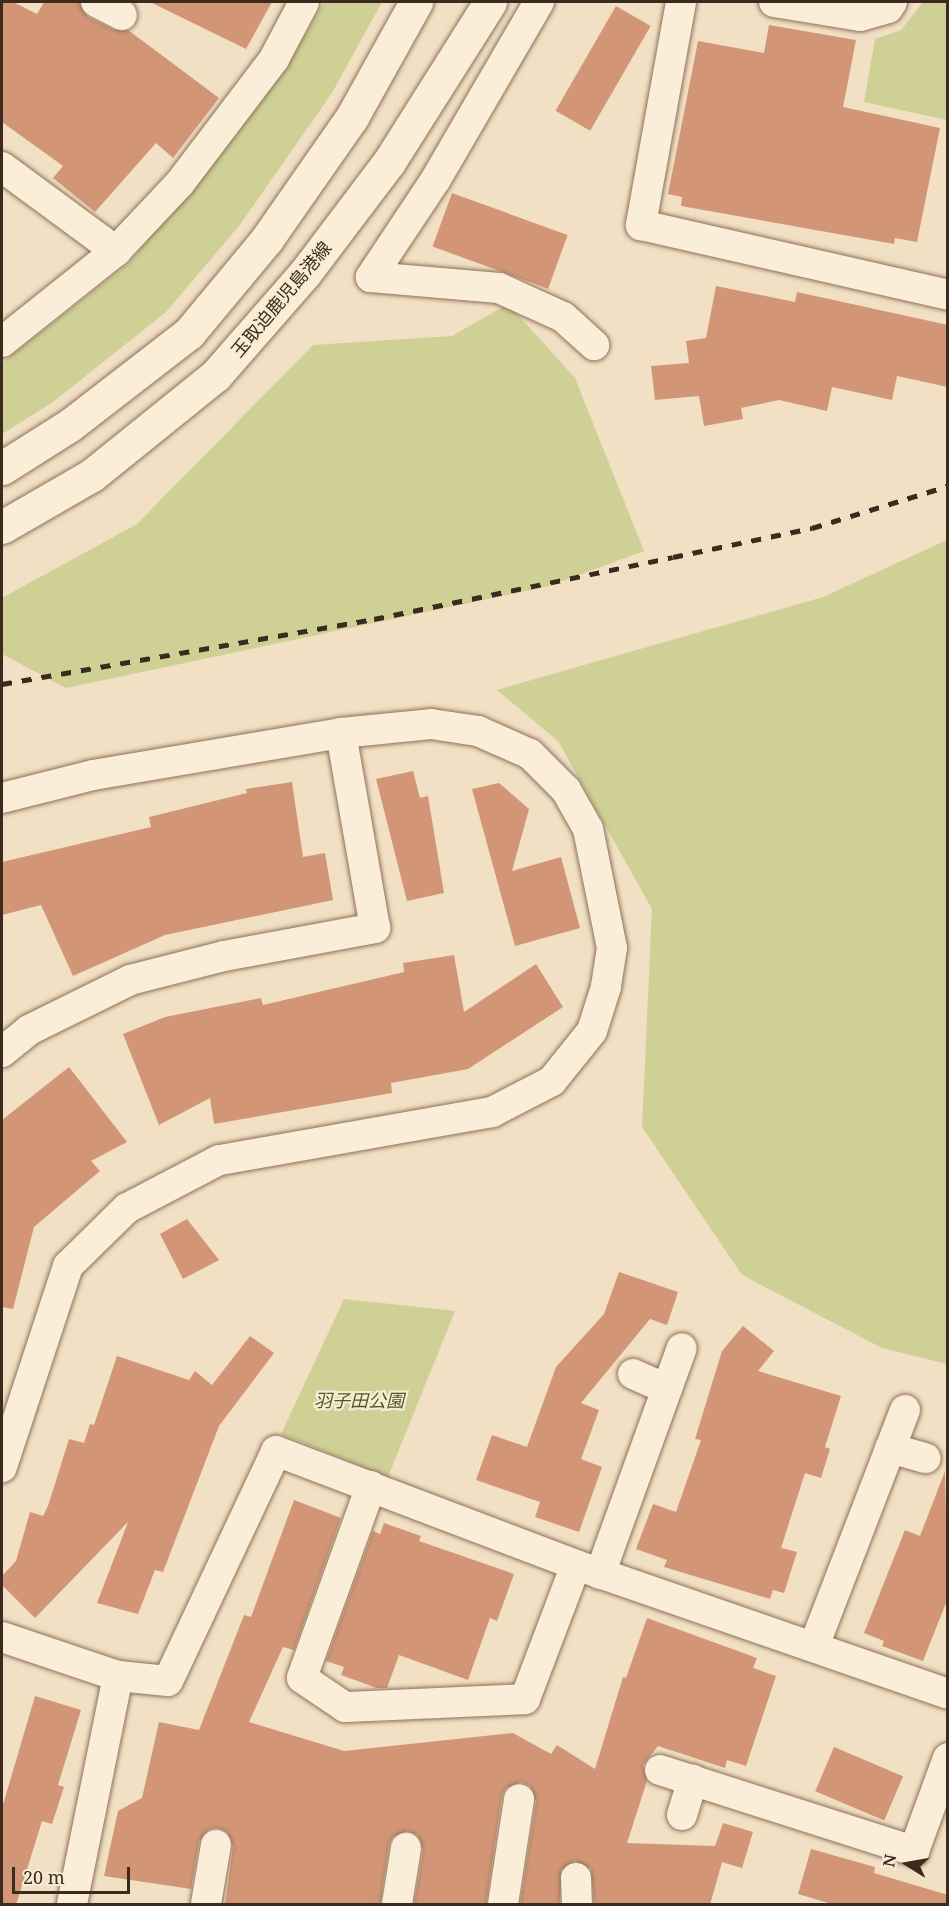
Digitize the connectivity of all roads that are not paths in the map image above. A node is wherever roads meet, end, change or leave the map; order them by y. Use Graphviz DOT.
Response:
graph roads {
  1 [pos="304,2"];
  2 [pos="417,2"];
  3 [pos="490,2"];
  4 [pos="539,2"];
  5 [pos="681,2"];
  6 [pos="774,2"];
  7 [pos="892,2"];
  8 [pos="2,167"];
  9 [pos="116,251"];
  10 [pos="948,296"];
  11 [pos="2,342"];
  12 [pos="594,345"];
  13 [pos="2,468"];
  14 [pos="2,527"];
  15 [pos="341,733"];
  16 [pos="2,798"];
  17 [pos="2,1052"];
  18 [pos="682,1348"];
  19 [pos="633,1374"];
  20 [pos="667,1389"];
  21 [pos="905,1410"];
  22 [pos="890,1448"];
  23 [pos="926,1458"];
  24 [pos="2,1467"];
  25 [pos="370,1486"];
  26 [pos="588,1570"];
  27 [pos="2,1637"];
  28 [pos="814,1646"];
  29 [pos="117,1676"];
  30 [pos="948,1694"];
  31 [pos="948,1758"];
  32 [pos="660,1770"];
  33 [pos="693,1780"];
  34 [pos="519,1799"];
  35 [pos="682,1815"];
  36 [pos="216,1845"];
  37 [pos="406,1848"];
  38 [pos="72,1905"];
  39 [pos="206,1905"];
  40 [pos="397,1905"];
  41 [pos="503,1905"];
  1 -- 9 [label="street"];
  2 -- 13 [label="main road"];
  3 -- 14 [label="main road, 玉取迫鹿児島港線"];
  4 -- 12 [label="street"];
  5 -- 10 [label="street"];
  6 -- 7 [label="street"];
  8 -- 9 [label="street"];
  9 -- 11 [label="street"];
  15 -- 16 [label="street"];
  15 -- 17 [label="street"];
  15 -- 24 [label="street"];
  18 -- 20 [label="street"];
  19 -- 20 [label="street"];
  20 -- 26 [label="street"];
  21 -- 22 [label="street"];
  22 -- 23 [label="street"];
  22 -- 28 [label="street"];
  25 -- 26 [label="street"];
  25 -- 26 [label="street"];
  25 -- 29 [label="street"];
  26 -- 28 [label="street"];
  27 -- 29 [label="street"];
  28 -- 30 [label="street"];
  29 -- 38 [label="street"];
  31 -- 33 [label="street"];
  32 -- 33 [label="street"];
  33 -- 35 [label="street"];
  34 -- 41 [label="street"];
  36 -- 39 [label="street"];
  37 -- 40 [label="street"];
}
